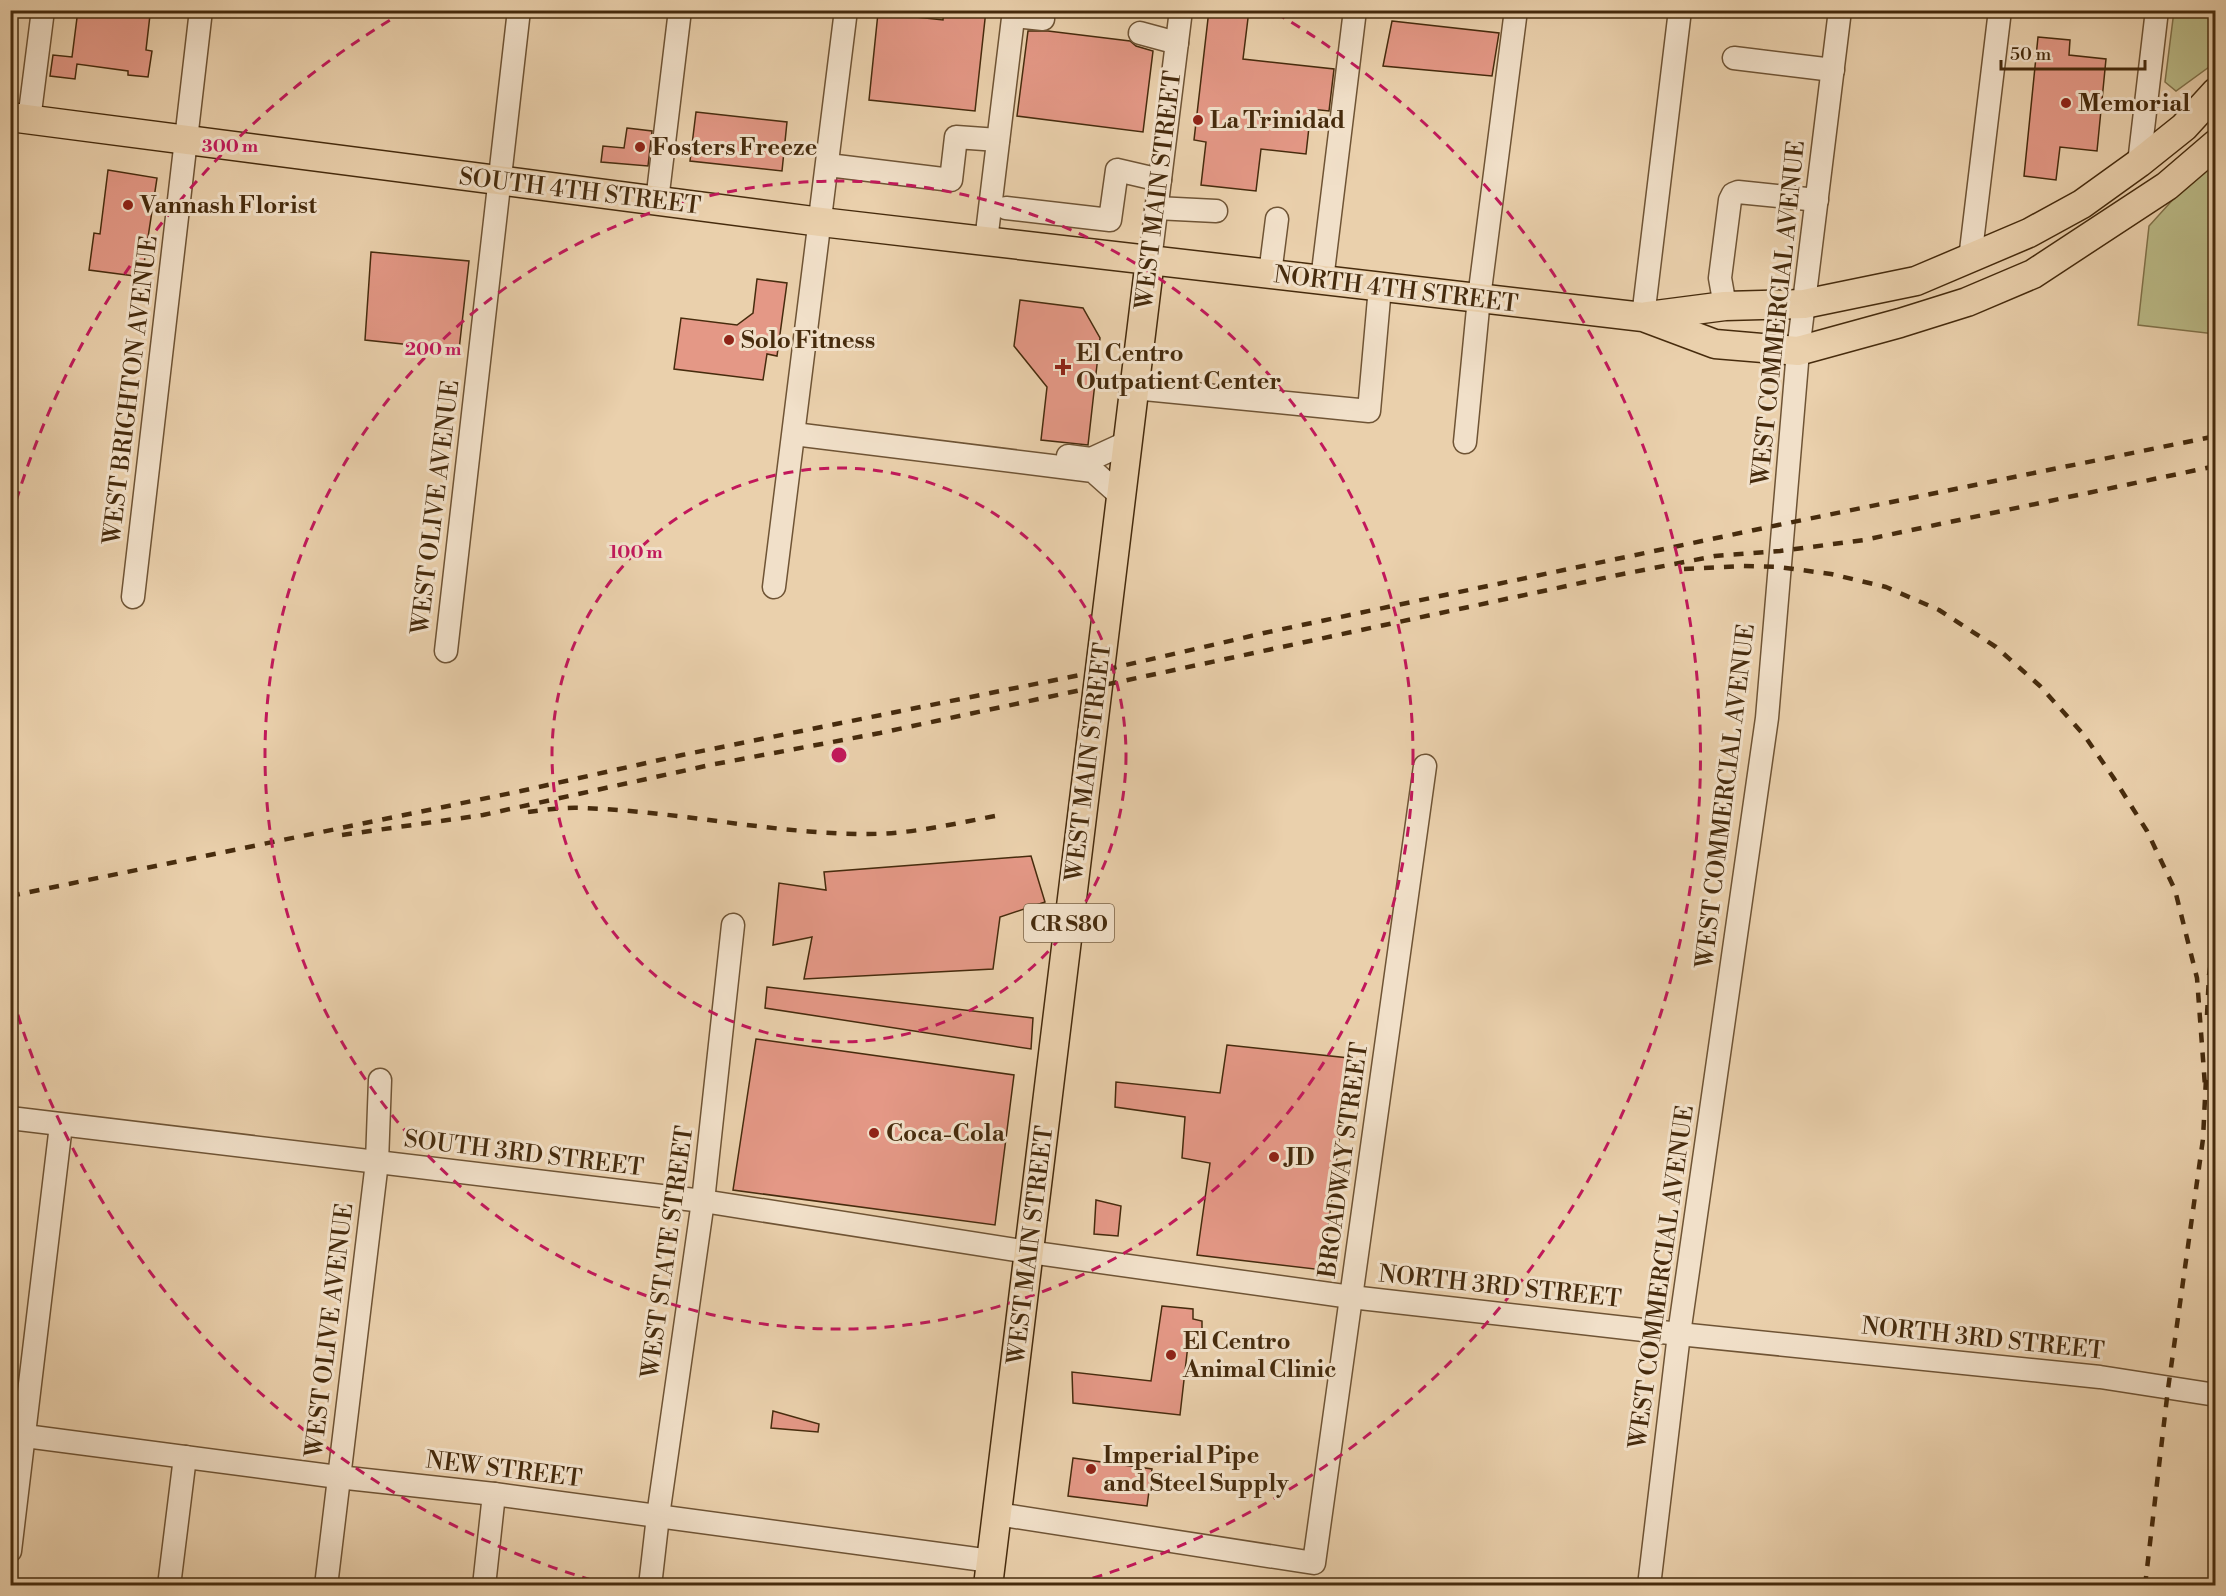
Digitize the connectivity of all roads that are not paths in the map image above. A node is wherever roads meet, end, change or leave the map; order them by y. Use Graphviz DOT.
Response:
graph roads {
  1 [pos="43,10"];
  2 [pos="201,10"];
  3 [pos="519,10"];
  4 [pos="680,10"];
  5 [pos="846,10"];
  6 [pos="1181,10"];
  7 [pos="1355,10"];
  8 [pos="1516,10"];
  9 [pos="1680,10"];
  10 [pos="1840,10"];
  11 [pos="2000,10"];
  12 [pos="2157,10"];
  13 [pos="1014,13"];
  14 [pos="1043,19"];
  15 [pos="1140,33"];
  16 [pos="1177,43"];
  17 [pos="1734,58"];
  18 [pos="1833,70"];
  19 [pos="2216,92"];
  20 [pos="20,118"];
  21 [pos="186,140"];
  22 [pos="998,140"];
  23 [pos="2216,144"];
  24 [pos="2139,163"];
  25 [pos="828,165"];
  26 [pos="501,180"];
  27 [pos="1160,180"];
  28 [pos="1817,200"];
  29 [pos="657,201"];
  30 [pos="1006,208"];
  31 [pos="1156,208"];
  32 [pos="1216,211"];
  33 [pos="1277,219"];
  34 [pos="821,222"];
  35 [pos="986,241"];
  36 [pos="1970,259"];
  37 [pos="1150,260"];
  38 [pos="1270,274"];
  39 [pos="1322,280"];
  40 [pos="1380,287"];
  41 [pos="1479,298"];
  42 [pos="1804,304"];
  43 [pos="1725,306"];
  44 [pos="1643,317"];
  45 [pos="1798,351"];
  46 [pos="1134,388"];
  47 [pos="795,428"];
  48 [pos="1128,442"];
  49 [pos="1465,442"];
  50 [pos="1121,496"];
  51 [pos="774,587"];
  52 [pos="133,597"];
  53 [pos="446,651"];
  54 [pos="1425,766"];
  55 [pos="733,925"];
  56 [pos="380,1080"];
  57 [pos="10,1118"];
  58 [pos="61,1125"];
  59 [pos="377,1162"];
  60 [pos="703,1201"];
  61 [pos="1029,1252"];
  62 [pos="1351,1297"];
  63 [pos="1679,1334"];
  64 [pos="2216,1395"];
  65 [pos="17,1435"];
  66 [pos="185,1457"];
  67 [pos="338,1477"];
  68 [pos="494,1494"];
  69 [pos="997,1514"];
  70 [pos="658,1516"];
  71 [pos="10,1551"];
  72 [pos="990,1573"];
  73 [pos="169,1586"];
  74 [pos="326,1586"];
  75 [pos="484,1586"];
  76 [pos="650,1586"];
  77 [pos="1649,1586"];
  1 -- 20 [label="street"];
  2 -- 21 [label="street, WEST BRIGHTON AVENUE"];
  3 -- 26 [label="street, WEST OLIVE AVENUE"];
  4 -- 29 [label="street"];
  5 -- 25 [label="street"];
  6 -- 16 [label="street, WEST MAIN STREET"];
  7 -- 39 [label="street"];
  8 -- 41 [label="street"];
  9 -- 44 [label="street"];
  10 -- 18 [label="street, WEST COMMERCIAL AVENUE"];
  11 -- 36 [label="street"];
  12 -- 24 [label="street"];
  13 -- 14 [label="street"];
  13 -- 22 [label="street"];
  15 -- 16 [label="street"];
  16 -- 27 [label="street, WEST MAIN STREET"];
  17 -- 18 [label="street"];
  18 -- 28 [label="street, WEST COMMERCIAL AVENUE"];
  19 -- 24 [label="main road, NORTH 4TH STREET"];
  20 -- 21 [label="main road, SOUTH 4TH STREET"];
  21 -- 26 [label="main road, SOUTH 4TH STREET"];
  21 -- 52 [label="street, WEST BRIGHTON AVENUE"];
  22 -- 25 [label="street"];
  22 -- 35 [label="street"];
  23 -- 45 [label="main road, NORTH 4TH STREET"];
  24 -- 36 [label="main road, NORTH 4TH STREET"];
  25 -- 34 [label="street"];
  26 -- 29 [label="main road, SOUTH 4TH STREET"];
  26 -- 53 [label="street, WEST OLIVE AVENUE"];
  27 -- 30 [label="street"];
  27 -- 31 [label="street, WEST MAIN STREET"];
  28 -- 42 [label="street, WEST COMMERCIAL AVENUE"];
  28 -- 43 [label="street"];
  29 -- 34 [label="main road, SOUTH 4TH STREET"];
  31 -- 32 [label="street"];
  31 -- 37 [label="street, WEST MAIN STREET"];
  33 -- 38 [label="street"];
  34 -- 35 [label="main road, SOUTH 4TH STREET"];
  34 -- 47 [label="street"];
  35 -- 37 [label="main road, SOUTH 4TH STREET"];
  36 -- 42 [label="main road, NORTH 4TH STREET"];
  37 -- 38 [label="main road, NORTH 4TH STREET"];
  37 -- 46 [label="main road, WEST MAIN STREET / CR S80"];
  38 -- 39 [label="main road, NORTH 4TH STREET"];
  39 -- 40 [label="main road, NORTH 4TH STREET"];
  40 -- 41 [label="main road, NORTH 4TH STREET"];
  40 -- 46 [label="street"];
  41 -- 44 [label="main road, NORTH 4TH STREET"];
  41 -- 49 [label="street"];
  42 -- 43 [label="main road, NORTH 4TH STREET"];
  42 -- 45 [label="street, WEST COMMERCIAL AVENUE"];
  43 -- 44 [label="main road, NORTH 4TH STREET"];
  44 -- 45 [label="main road, NORTH 4TH STREET"];
  45 -- 63 [label="street, WEST COMMERCIAL AVENUE"];
  46 -- 48 [label="main road, WEST MAIN STREET / CR S80"];
  47 -- 48 [label="street"];
  47 -- 50 [label="street"];
  47 -- 51 [label="street"];
  48 -- 50 [label="main road, WEST MAIN STREET / CR S80"];
  50 -- 61 [label="main road, WEST MAIN STREET / CR S80"];
  54 -- 62 [label="street, BROADWAY STREET"];
  55 -- 60 [label="street, WEST STATE STREET"];
  56 -- 59 [label="street, WEST OLIVE AVENUE"];
  57 -- 58 [label="street, SOUTH 3RD STREET"];
  58 -- 59 [label="street, SOUTH 3RD STREET"];
  58 -- 65 [label="street"];
  59 -- 60 [label="street, SOUTH 3RD STREET"];
  59 -- 67 [label="street, WEST OLIVE AVENUE"];
  60 -- 61 [label="street, SOUTH 3RD STREET"];
  60 -- 70 [label="street, WEST STATE STREET"];
  61 -- 62 [label="street, NORTH 3RD STREET"];
  61 -- 69 [label="main road, WEST MAIN STREET / CR S80"];
  62 -- 63 [label="street, NORTH 3RD STREET"];
  62 -- 69 [label="street, BROADWAY STREET"];
  63 -- 64 [label="street, NORTH 3RD STREET"];
  63 -- 77 [label="street, WEST COMMERCIAL AVENUE"];
  65 -- 66 [label="street, NEW STREET"];
  65 -- 71 [label="street"];
  66 -- 67 [label="street, NEW STREET"];
  66 -- 73 [label="street"];
  67 -- 68 [label="street, NEW STREET"];
  67 -- 74 [label="street, WEST OLIVE AVENUE"];
  68 -- 70 [label="street, NEW STREET"];
  68 -- 75 [label="street"];
  69 -- 72 [label="main road, WEST MAIN STREET / CR S80"];
  70 -- 72 [label="street, NEW STREET"];
  70 -- 76 [label="street, WEST STATE STREET"];
}
